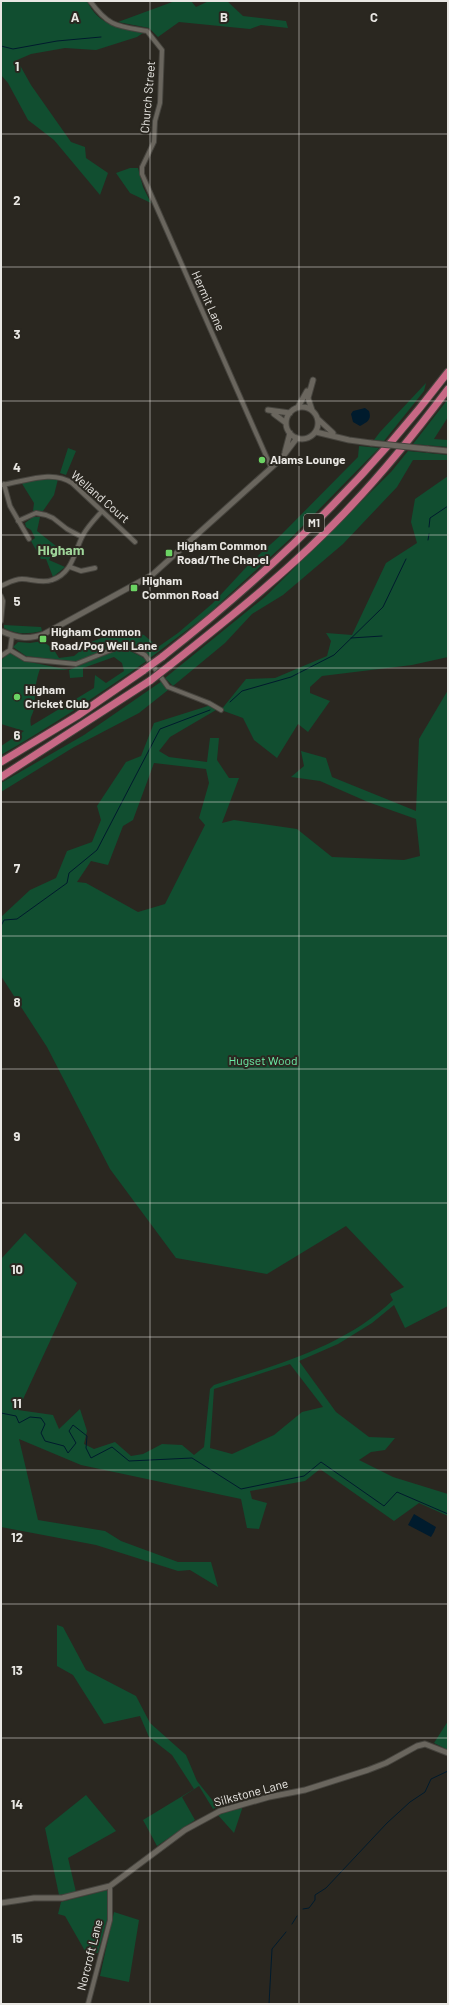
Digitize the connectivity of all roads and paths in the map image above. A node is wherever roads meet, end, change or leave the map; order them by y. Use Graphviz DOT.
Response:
graph roads {
  1 [pos="90,1"];
  2 [pos="154,142"];
  3 [pos="448,372"];
  4 [pos="448,389"];
  5 [pos="298,408"];
  6 [pos="312,411"];
  7 [pos="290,413"];
  8 [pos="318,419"];
  9 [pos="286,422"];
  10 [pos="316,432"];
  11 [pos="290,433"];
  12 [pos="297,438"];
  13 [pos="341,438"];
  14 [pos="448,451"];
  15 [pos="283,456"];
  16 [pos="271,467"];
  17 [pos="2,484"];
  18 [pos="102,511"];
  19 [pos="18,521"];
  20 [pos="82,536"];
  21 [pos="29,539"];
  22 [pos="135,542"];
  23 [pos="70,567"];
  24 [pos="95,568"];
  25 [pos="1,586"];
  26 [pos="1,596"];
  27 [pos="1,621"];
  28 [pos="1,631"];
  29 [pos="12,636"];
  30 [pos="10,650"];
  31 [pos="1,656"];
  32 [pos="221,710"];
  33 [pos="1,762"];
  34 [pos="1,777"];
  35 [pos="448,1753"];
  36 [pos="110,1886"];
  37 [pos="1,1903"];
  38 [pos="88,2004"];
  1 -- 2 [label="street, Church Street"];
  2 -- 16 [label="street, Hermit Lane"];
  3 -- 33 [label="highway, M1, bridge"];
  4 -- 34 [label="highway, M1, bridge"];
  5 -- 6 [label="street"];
  5 -- 6 [label="street"];
  5 -- 7 [label="street"];
  6 -- 8 [label="street"];
  7 -- 9 [label="street"];
  7 -- 9 [label="street"];
  8 -- 10 [label="street"];
  8 -- 13 [label="street"];
  9 -- 11 [label="street"];
  10 -- 12 [label="street"];
  10 -- 13 [label="street"];
  11 -- 12 [label="street"];
  11 -- 15 [label="street"];
  12 -- 15 [label="street"];
  13 -- 14 [label="street, bridge"];
  15 -- 16 [label="street"];
  16 -- 29 [label="street"];
  17 -- 18 [label="street, Welland Court"];
  17 -- 19 [label="street"];
  18 -- 20 [label="street"];
  18 -- 22 [label="street, Welland Court"];
  19 -- 20 [label="street"];
  19 -- 21 [label="street"];
  20 -- 23 [label="street"];
  23 -- 24 [label="street"];
  23 -- 25 [label="street"];
  26 -- 27 [label="street"];
  28 -- 29 [label="street"];
  29 -- 30 [label="street"];
  30 -- 31 [label="street"];
  30 -- 32 [label="street"];
  35 -- 36 [label="street, Silkstone Lane"];
  36 -- 37 [label="street, Silkstone Lane"];
  36 -- 38 [label="street, Norcroft Lane"];
}
